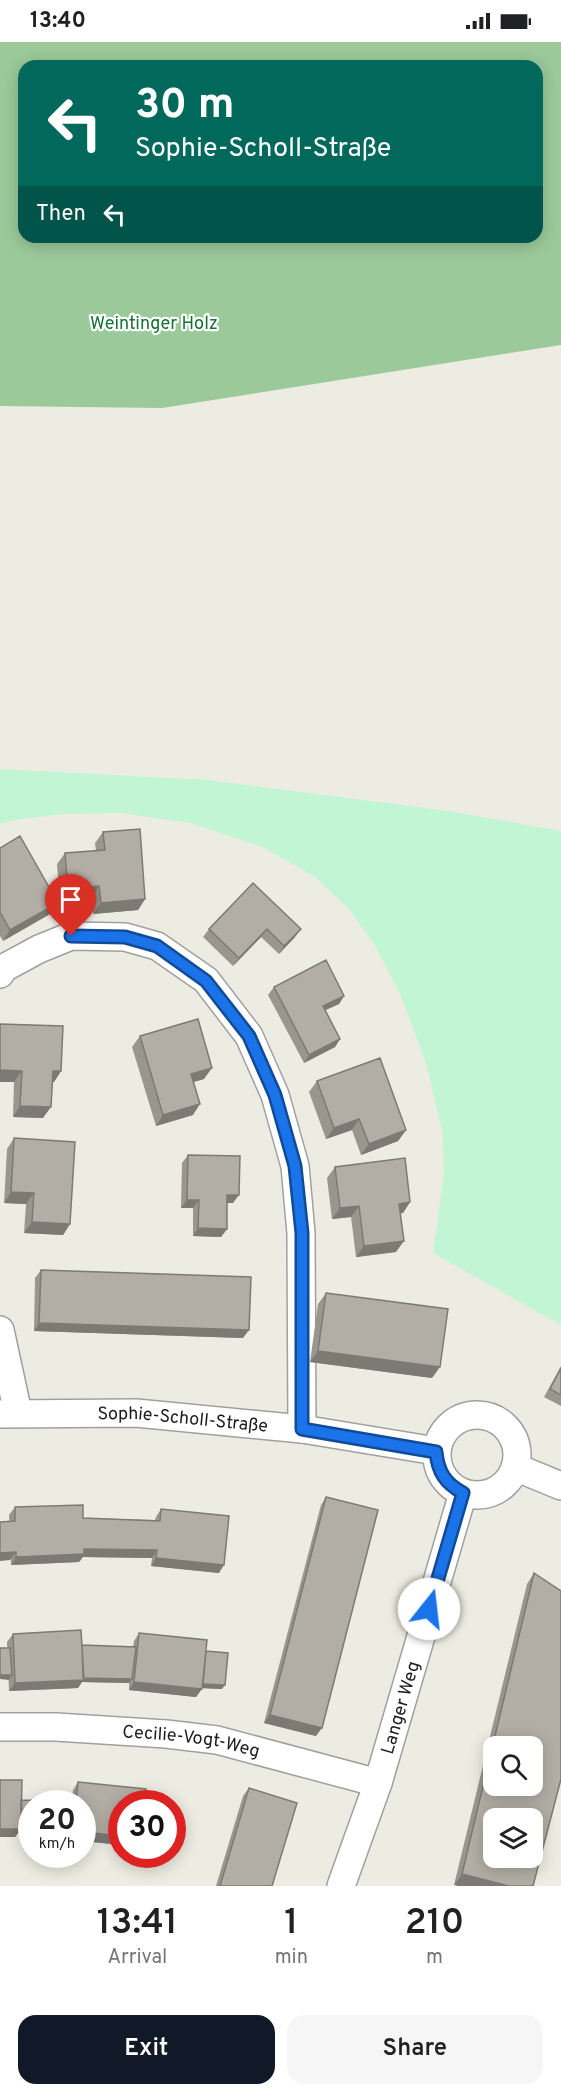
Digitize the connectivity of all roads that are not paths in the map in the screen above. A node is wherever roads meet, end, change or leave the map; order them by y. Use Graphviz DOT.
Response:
graph roads {
  1 [pos="0,974"];
  2 [pos="0,1330"];
  3 [pos="9,1414"];
  4 [pos="302,1429"];
  5 [pos="436,1452"];
  6 [pos="515,1467"];
  7 [pos="561,1486"];
  8 [pos="463,1493"];
  9 [pos="0,1727"];
  10 [pos="378,1783"];
  11 [pos="341,1886"];
  1 -- 4 [label="street"];
  2 -- 3 [label="street"];
  3 -- 4 [label="street, Sophie-Scholl-Straße"];
  4 -- 5 [label="street, Sophie-Scholl-Straße"];
  5 -- 6 [label="street"];
  5 -- 8 [label="street"];
  6 -- 7 [label="street"];
  6 -- 8 [label="street"];
  8 -- 10 [label="street, Langer Weg"];
  9 -- 10 [label="street, Cecilie-Vogt-Weg"];
  10 -- 11 [label="street, Langer Weg"];
}
